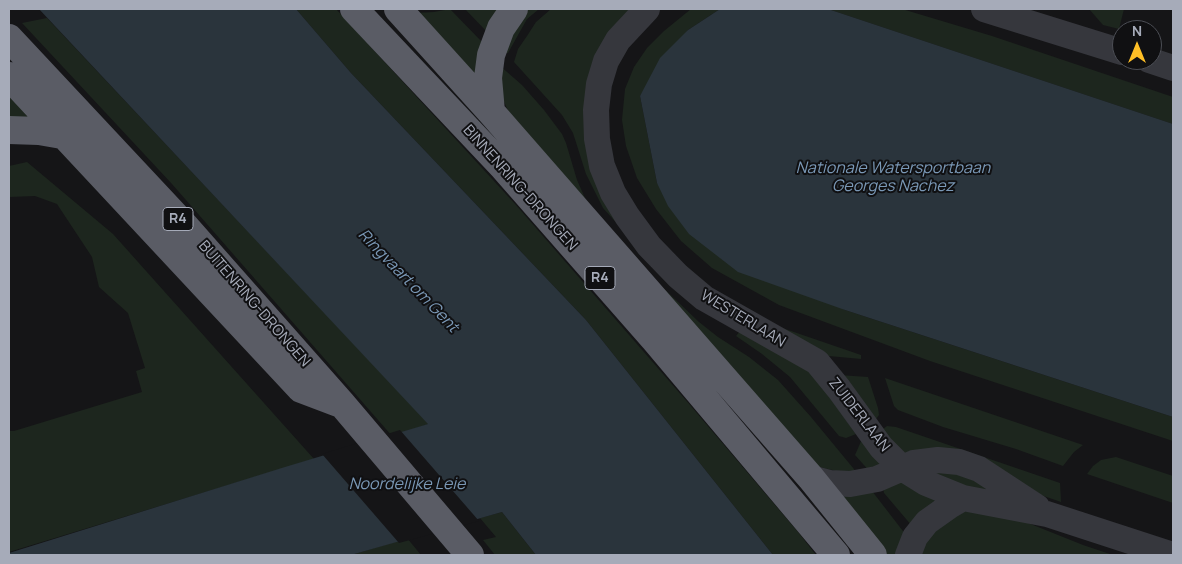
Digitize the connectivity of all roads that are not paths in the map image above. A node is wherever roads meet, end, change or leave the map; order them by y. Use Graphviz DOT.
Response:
graph roads {
  1 [pos="354,9"];
  2 [pos="398,9"];
  3 [pos="514,9"];
  4 [pos="647,9"];
  5 [pos="984,9"];
  6 [pos="9,38"];
  7 [pos="1112,49"];
  8 [pos="9,76"];
  9 [pos="491,112"];
  10 [pos="9,130"];
  11 [pos="62,135"];
  12 [pos="817,362"];
  13 [pos="342,404"];
  14 [pos="902,468"];
  15 [pos="811,478"];
  16 [pos="963,498"];
  17 [pos="1047,514"];
  18 [pos="466,550"];
  19 [pos="836,555"];
  20 [pos="872,555"];
  21 [pos="908,555"];
  22 [pos="1173,555"];
  1 -- 19 [label="highway, BINNENRING-DRONGEN / R4"];
  2 -- 9 [label="highway"];
  3 -- 9 [label="highway"];
  4 -- 12 [label="street, WESTERLAAN"];
  5 -- 7 [label="street"];
  6 -- 13 [label="highway, BUITENRING-DRONGEN / R4"];
  8 -- 11 [label="highway"];
  9 -- 15 [label="highway"];
  10 -- 11 [label="highway"];
  11 -- 13 [label="highway"];
  12 -- 14 [label="street, ZUIDERLAAN"];
  13 -- 18 [label="highway, BUITENRING-DRONGEN / R4"];
  14 -- 15 [label="street, ZUIDERLAAN"];
  14 -- 16 [label="street, ZUIDERLAAN"];
  14 -- 17 [label="street, ZUIDERLAAN"];
  15 -- 20 [label="highway"];
  16 -- 17 [label="street, ZUIDERLAAN"];
  16 -- 21 [label="street"];
  17 -- 22 [label="street, ZUIDERLAAN"];
}
